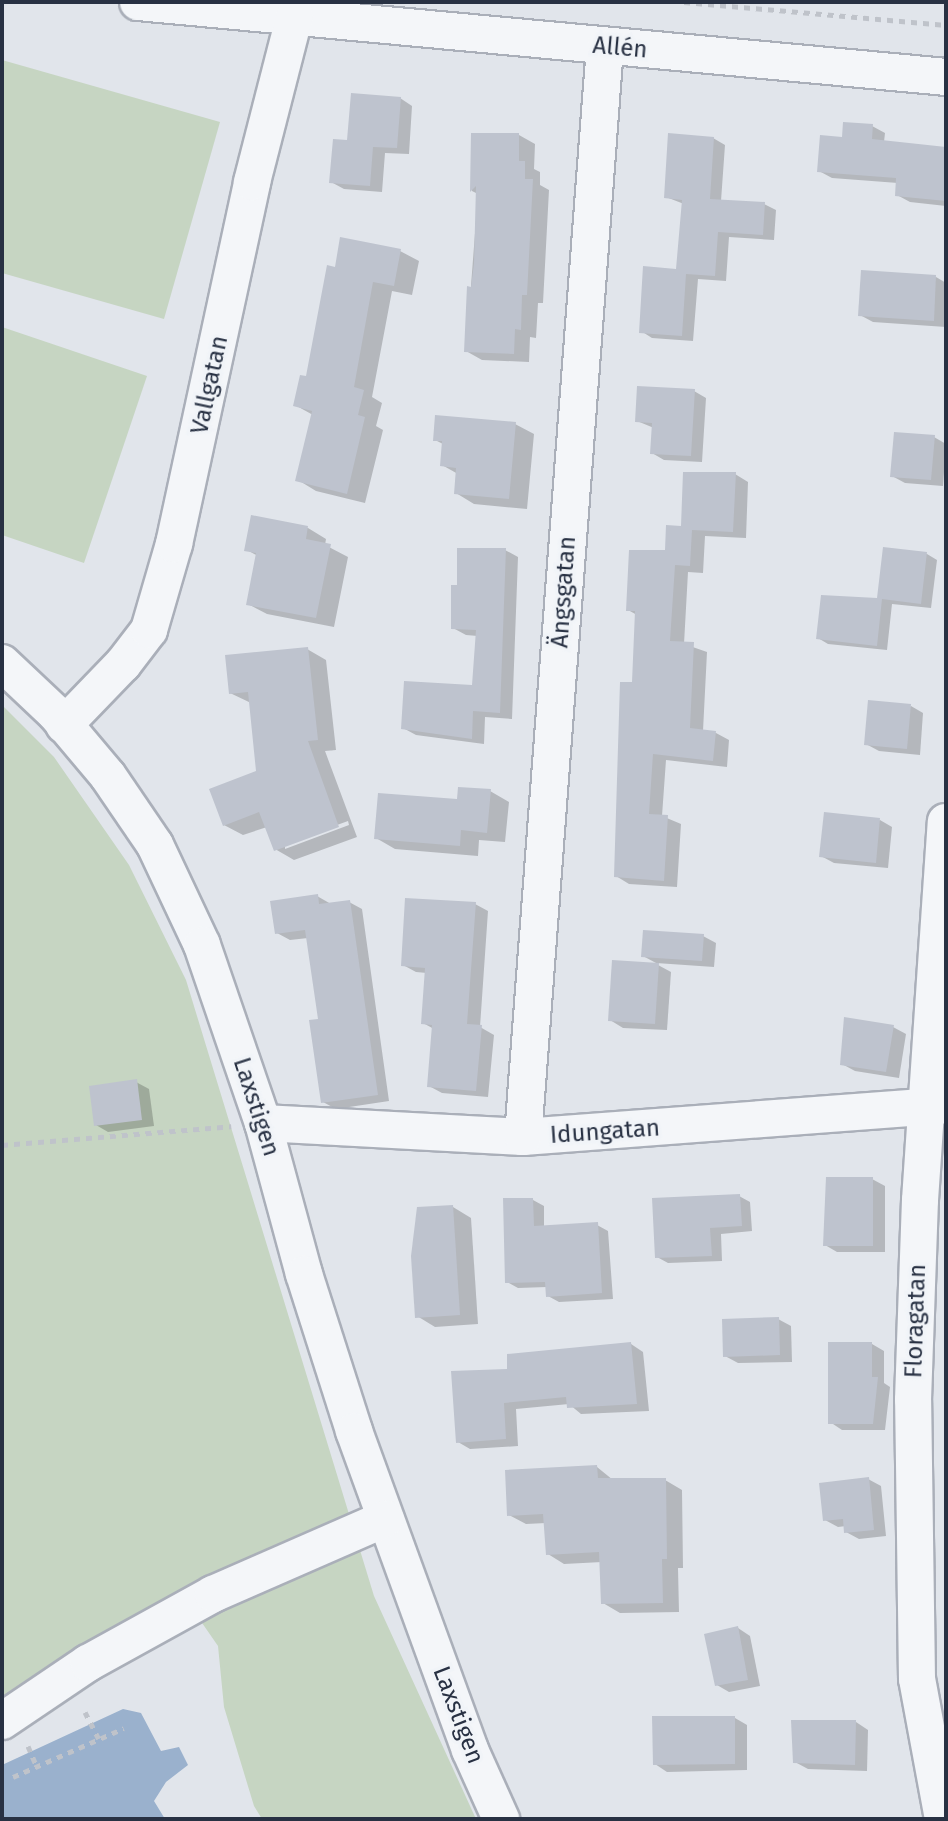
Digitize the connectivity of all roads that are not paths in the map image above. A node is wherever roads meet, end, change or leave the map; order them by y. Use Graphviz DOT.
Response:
graph roads {
  1 [pos="138,2"];
  2 [pos="295,15"];
  3 [pos="605,47"];
  4 [pos="946,77"];
  5 [pos="2,663"];
  6 [pos="64,725"];
  7 [pos="946,822"];
  8 [pos="937,1105"];
  9 [pos="263,1123"];
  10 [pos="523,1137"];
  11 [pos="385,1519"];
  12 [pos="14,1731"];
  13 [pos="501,1819"];
  14 [pos="943,1819"];
  1 -- 2 [label="street, Allén"];
  2 -- 3 [label="street, Allén"];
  2 -- 6 [label="street, Vallgatan"];
  3 -- 4 [label="street, Allén"];
  3 -- 10 [label="street, Ängsgatan"];
  5 -- 6 [label="street, Laxstigen"];
  6 -- 9 [label="street, Laxstigen"];
  7 -- 8 [label="street, Floragatan"];
  8 -- 10 [label="street, Idungatan"];
  8 -- 14 [label="street, Floragatan"];
  9 -- 10 [label="street, Idungatan"];
  9 -- 11 [label="street, Laxstigen"];
  11 -- 12 [label="street"];
  11 -- 13 [label="street, Laxstigen"];
}
